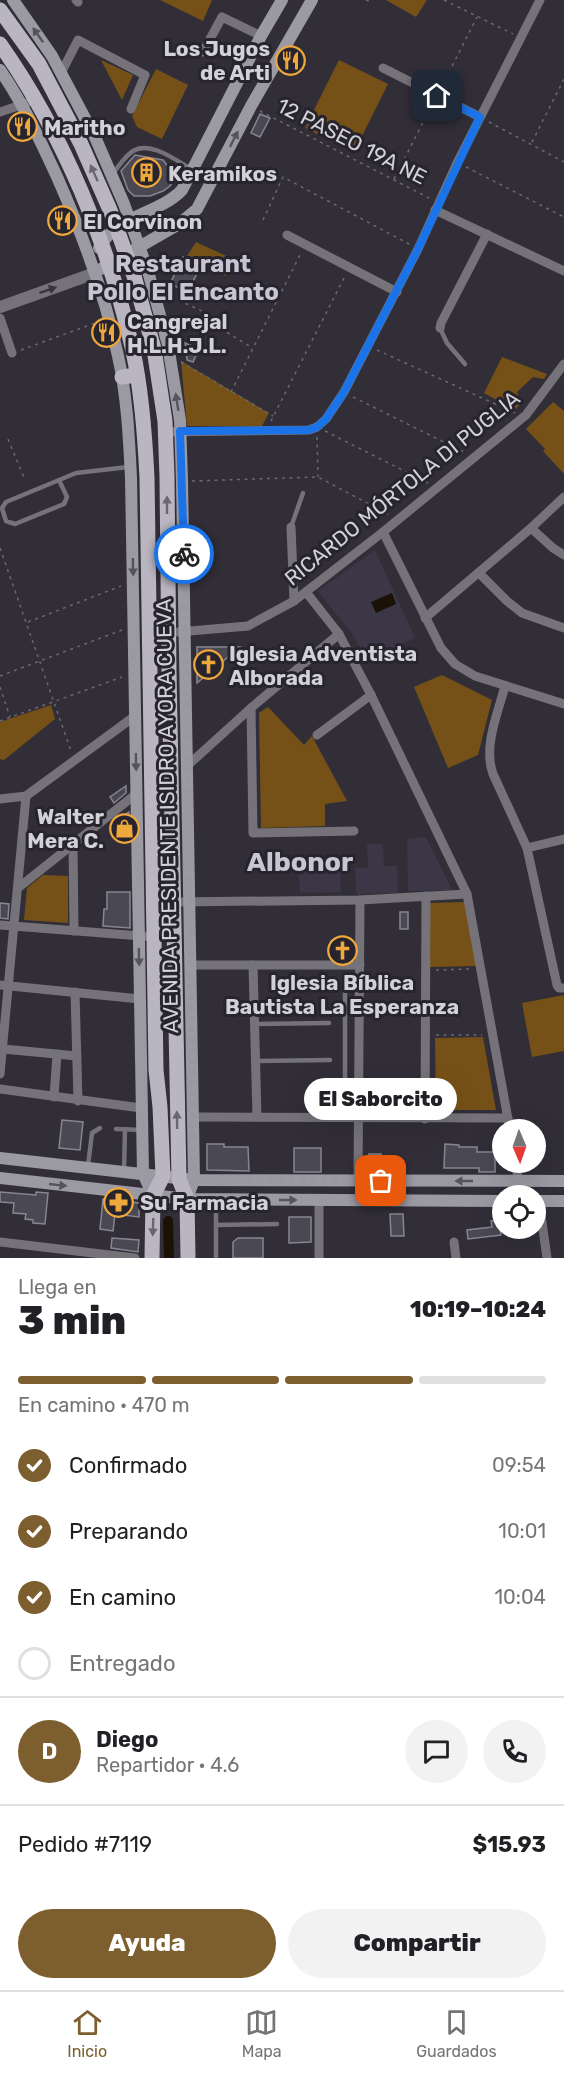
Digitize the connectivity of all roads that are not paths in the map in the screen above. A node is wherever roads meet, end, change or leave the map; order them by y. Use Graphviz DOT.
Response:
graph roads {
  1 [pos="13,0"];
  2 [pos="282,0"];
  3 [pos="312,0"];
  4 [pos="540,0"];
  5 [pos="0,10"];
  6 [pos="261,36"];
  7 [pos="0,44"];
  8 [pos="203,52"];
  9 [pos="383,68"];
  10 [pos="0,70"];
  11 [pos="61,73"];
  12 [pos="28,103"];
  13 [pos="131,109"];
  14 [pos="0,112"];
  15 [pos="480,117"];
  16 [pos="192,170"];
  17 [pos="111,175"];
  18 [pos="437,206"];
  19 [pos="123,223"];
  20 [pos="487,234"];
  21 [pos="287,235"];
  22 [pos="101,245"];
  23 [pos="133,250"];
  24 [pos="109,265"];
  25 [pos="564,271"];
  26 [pos="95,273"];
  27 [pos="396,292"];
  28 [pos="0,307"];
  29 [pos="0,318"];
  30 [pos="440,328"];
  31 [pos="12,353"];
  32 [pos="465,364"];
  33 [pos="564,364"];
  34 [pos="129,376"];
  35 [pos="173,432"];
  36 [pos="131,467"];
  37 [pos="59,480"];
  38 [pos="303,493"];
  39 [pos="564,497"];
  40 [pos="291,527"];
  41 [pos="531,528"];
  42 [pos="383,532"];
  43 [pos="564,555"];
  44 [pos="479,573"];
  45 [pos="306,592"];
  46 [pos="294,601"];
  47 [pos="424,618"];
  48 [pos="564,628"];
  49 [pos="139,631"];
  50 [pos="185,632"];
  51 [pos="168,633"];
  52 [pos="339,634"];
  53 [pos="169,671"];
  54 [pos="505,686"];
  55 [pos="371,694"];
  56 [pos="564,704"];
  57 [pos="251,708"];
  58 [pos="135,716"];
  59 [pos="317,735"];
  60 [pos="187,766"];
  61 [pos="136,794"];
  62 [pos="26,796"];
  63 [pos="0,799"];
  64 [pos="354,831"];
  65 [pos="564,839"];
  66 [pos="73,843"];
  67 [pos="527,848"];
  68 [pos="18,888"];
  69 [pos="467,894"];
  70 [pos="426,896"];
  71 [pos="360,900"];
  72 [pos="189,901"];
  73 [pos="173,902"];
  74 [pos="0,925"];
  75 [pos="15,927"];
  76 [pos="74,931"];
  77 [pos="146,936"];
  78 [pos="190,965"];
  79 [pos="254,965"];
  80 [pos="360,969"];
  81 [pos="4,985"];
  82 [pos="561,986"];
  83 [pos="75,992"];
  84 [pos="140,999"];
  85 [pos="329,1023"];
  86 [pos="255,1024"];
  87 [pos="3,1049"];
  88 [pos="57,1054"];
  89 [pos="76,1056"];
  90 [pos="330,1060"];
  91 [pos="256,1061"];
  92 [pos="0,1074"];
  93 [pos="0,1089"];
  94 [pos="54,1098"];
  95 [pos="78,1101"];
  96 [pos="358,1106"];
  97 [pos="141,1108"];
  98 [pos="199,1117"];
  99 [pos="257,1117"];
  100 [pos="358,1117"];
  101 [pos="508,1118"];
  102 [pos="425,1119"];
  103 [pos="100,1128"];
  104 [pos="116,1129"];
  105 [pos="125,1129"];
  106 [pos="142,1130"];
  107 [pos="0,1158"];
  108 [pos="88,1168"];
  109 [pos="124,1171"];
  110 [pos="143,1173"];
  111 [pos="517,1173"];
  112 [pos="163,1176"];
  113 [pos="0,1178"];
  114 [pos="186,1179"];
  115 [pos="358,1181"];
  116 [pos="518,1181"];
  117 [pos="564,1181"];
  118 [pos="153,1196"];
  119 [pos="187,1199"];
  120 [pos="216,1200"];
  121 [pos="319,1200"];
  122 [pos="492,1201"];
  123 [pos="546,1201"];
  124 [pos="564,1201"];
  125 [pos="277,1224"];
  126 [pos="216,1225"];
  127 [pos="544,1239"];
  128 [pos="0,1242"];
  129 [pos="454,1242"];
  130 [pos="37,1246"];
  131 [pos="85,1255"];
  132 [pos="36,1258"];
  133 [pos="135,1258"];
  134 [pos="152,1258"];
  135 [pos="188,1258"];
  136 [pos="216,1258"];
  137 [pos="319,1258"];
  138 [pos="456,1258"];
  139 [pos="547,1258"];
  11 -- 1 [label="main road, AVENIDA PRESIDENTE ISIDRO AYORA CUEVA, one-way"];
  2 -- 6 [label="main road"];
  23 -- 3 [label="main road, one-way"];
  4 -- 15 [label="street"];
  19 -- 5 [label="main road, AVENIDA PRESIDENTE ISIDRO AYORA CUEVA, one-way"];
  6 -- 8 [label="street"];
  6 -- 16 [label="main road"];
  7 -- 12 [label="main road, AVENIDA PRESIDENTE ISIDRO AYORA CUEVA"];
  9 -- 15 [label="street"];
  10 -- 12 [label="main road, AVENIDA PRESIDENTE ISIDRO AYORA CUEVA"];
  11 -- 13 [label="street"];
  11 -- 17 [label="main road, AVENIDA PRESIDENTE ISIDRO AYORA CUEVA"];
  12 -- 14 [label="street"];
  12 -- 22 [label="main road, AVENIDA PRESIDENTE ISIDRO AYORA CUEVA"];
  12 -- 26 [label="main road, AVENIDA PRESIDENTE ISIDRO AYORA CUEVA"];
  15 -- 18 [label="street"];
  16 -- 17 [label="lane"];
  16 -- 19 [label="main road"];
  17 -- 19 [label="main road, AVENIDA PRESIDENTE ISIDRO AYORA CUEVA"];
  18 -- 20 [label="street"];
  18 -- 27 [label="street"];
  19 -- 22 [label="main road"];
  19 -- 23 [label="main road, AVENIDA PRESIDENTE ISIDRO AYORA CUEVA"];
  20 -- 25 [label="street"];
  20 -- 30 [label="street"];
  21 -- 27 [label="street"];
  22 -- 24 [label="main road, AVENIDA PRESIDENTE ISIDRO AYORA CUEVA"];
  22 -- 26 [label="main road"];
  23 -- 24 [label="main road"];
  23 -- 35 [label="main road, AVENIDA PRESIDENTE ISIDRO AYORA CUEVA"];
  35 -- 23 [label="main road, AVENIDA PRESIDENTE ISIDRO AYORA CUEVA, one-way"];
  24 -- 26 [label="main road"];
  24 -- 34 [label="main road, AVENIDA PRESIDENTE ISIDRO AYORA CUEVA"];
  28 -- 26 [label="street, one-way"];
  26 -- 34 [label="main road, AVENIDA PRESIDENTE ISIDRO AYORA CUEVA"];
  27 -- 35 [label="street"];
  29 -- 31 [label="street"];
  30 -- 32 [label="lane"];
  33 -- 42 [label="street, RICARDO MÓRTOLA DI PUGLIA"];
  34 -- 36 [label="main road, AVENIDA PRESIDENTE ISIDRO AYORA CUEVA"];
  34 -- 49 [label="main road, AVENIDA PRESIDENTE ISIDRO AYORA CUEVA"];
  35 -- 50 [label="main road, AVENIDA PRESIDENTE ISIDRO AYORA CUEVA"];
  51 -- 35 [label="main road, AVENIDA PRESIDENTE ISIDRO AYORA CUEVA, one-way"];
  36 -- 37 [label="lane"];
  36 -- 49 [label="main road, AVENIDA PRESIDENTE ISIDRO AYORA CUEVA, one-way"];
  37 -- 37 [label="lane"];
  38 -- 40 [label="lane"];
  39 -- 41 [label="street"];
  40 -- 46 [label="street"];
  41 -- 43 [label="street"];
  41 -- 44 [label="street"];
  42 -- 45 [label="street, RICARDO MÓRTOLA DI PUGLIA"];
  42 -- 47 [label="street"];
  44 -- 47 [label="street"];
  44 -- 48 [label="street"];
  45 -- 46 [label="street, RICARDO MÓRTOLA DI PUGLIA"];
  45 -- 52 [label="street"];
  46 -- 50 [label="street, RICARDO MÓRTOLA DI PUGLIA"];
  47 -- 54 [label="street"];
  49 -- 53 [label="main road"];
  49 -- 58 [label="main road, AVENIDA PRESIDENTE ISIDRO AYORA CUEVA"];
  49 -- 77 [label="main road, AVENIDA PRESIDENTE ISIDRO AYORA CUEVA"];
  50 -- 51 [label="street"];
  50 -- 60 [label="main road, AVENIDA PRESIDENTE ISIDRO AYORA CUEVA"];
  51 -- 53 [label="main road, AVENIDA PRESIDENTE ISIDRO AYORA CUEVA"];
  52 -- 55 [label="street"];
  52 -- 57 [label="street"];
  53 -- 73 [label="main road, AVENIDA PRESIDENTE ISIDRO AYORA CUEVA"];
  54 -- 56 [label="street"];
  54 -- 67 [label="street"];
  55 -- 59 [label="street"];
  55 -- 69 [label="street"];
  57 -- 60 [label="street"];
  57 -- 64 [label="street"];
  58 -- 61 [label="main road, AVENIDA PRESIDENTE ISIDRO AYORA CUEVA, one-way"];
  58 -- 62 [label="street"];
  60 -- 72 [label="main road, AVENIDA PRESIDENTE ISIDRO AYORA CUEVA"];
  61 -- 66 [label="street"];
  61 -- 77 [label="main road, AVENIDA PRESIDENTE ISIDRO AYORA CUEVA"];
  62 -- 63 [label="street"];
  62 -- 68 [label="street"];
  65 -- 67 [label="street"];
  66 -- 68 [label="street"];
  66 -- 76 [label="street"];
  67 -- 82 [label="street"];
  68 -- 75 [label="street"];
  69 -- 70 [label="street"];
  69 -- 101 [label="street"];
  70 -- 71 [label="street"];
  70 -- 102 [label="street"];
  71 -- 72 [label="street"];
  71 -- 80 [label="street"];
  72 -- 73 [label="street"];
  72 -- 78 [label="main road, AVENIDA PRESIDENTE ISIDRO AYORA CUEVA"];
  114 -- 73 [label="main road, AVENIDA PRESIDENTE ISIDRO AYORA CUEVA, one-way"];
  74 -- 75 [label="street"];
  75 -- 76 [label="street"];
  75 -- 81 [label="street"];
  76 -- 77 [label="street"];
  77 -- 84 [label="main road, AVENIDA PRESIDENTE ISIDRO AYORA CUEVA, one-way"];
  77 -- 112 [label="main road, AVENIDA PRESIDENTE ISIDRO AYORA CUEVA"];
  78 -- 79 [label="street"];
  78 -- 114 [label="main road, AVENIDA PRESIDENTE ISIDRO AYORA CUEVA"];
  79 -- 80 [label="street"];
  79 -- 86 [label="street"];
  80 -- 96 [label="street"];
  80 -- 96 [label="lane"];
  81 -- 83 [label="street"];
  81 -- 87 [label="street"];
  83 -- 84 [label="street"];
  83 -- 89 [label="street"];
  84 -- 97 [label="main road, AVENIDA PRESIDENTE ISIDRO AYORA CUEVA"];
  85 -- 86 [label="lane"];
  86 -- 91 [label="street"];
  87 -- 88 [label="street"];
  87 -- 92 [label="street"];
  88 -- 89 [label="street"];
  88 -- 94 [label="street"];
  89 -- 95 [label="street"];
  90 -- 91 [label="lane"];
  91 -- 99 [label="street"];
  93 -- 94 [label="street"];
  94 -- 95 [label="street"];
  95 -- 97 [label="street"];
  96 -- 100 [label="street"];
  97 -- 106 [label="main road, AVENIDA PRESIDENTE ISIDRO AYORA CUEVA"];
  98 -- 99 [label="street"];
  99 -- 100 [label="street"];
  100 -- 102 [label="street"];
  100 -- 115 [label="street"];
  101 -- 102 [label="street"];
  103 -- 108 [label="lane"];
  104 -- 105 [label="lane"];
  105 -- 106 [label="lane"];
  105 -- 109 [label="lane"];
  106 -- 110 [label="main road, AVENIDA PRESIDENTE ISIDRO AYORA CUEVA"];
  107 -- 108 [label="main road"];
  108 -- 109 [label="main road"];
  109 -- 110 [label="main road"];
  110 -- 112 [label="main road"];
  110 -- 118 [label="main road, AVENIDA PRESIDENTE ISIDRO AYORA CUEVA"];
  111 -- 116 [label="street"];
  112 -- 114 [label="main road"];
  112 -- 118 [label="main road, AVENIDA PRESIDENTE ISIDRO AYORA CUEVA"];
  113 -- 118 [label="main road, one-way"];
  114 -- 115 [label="main road"];
  114 -- 119 [label="main road, AVENIDA PRESIDENTE ISIDRO AYORA CUEVA"];
  116 -- 115 [label="main road, one-way"];
  116 -- 117 [label="main road"];
  118 -- 119 [label="main road"];
  118 -- 134 [label="main road, AVENIDA PRESIDENTE ISIDRO AYORA CUEVA, one-way"];
  119 -- 120 [label="main road"];
  119 -- 135 [label="main road, AVENIDA PRESIDENTE ISIDRO AYORA CUEVA"];
  120 -- 121 [label="main road, one-way"];
  120 -- 126 [label="lane"];
  121 -- 122 [label="main road"];
  121 -- 137 [label="street"];
  123 -- 124 [label="main road"];
  125 -- 126 [label="lane"];
  126 -- 136 [label="lane"];
  127 -- 139 [label="street"];
  128 -- 130 [label="street"];
  129 -- 138 [label="street"];
  130 -- 131 [label="street"];
  130 -- 132 [label="street"];
  131 -- 133 [label="street"];
}
